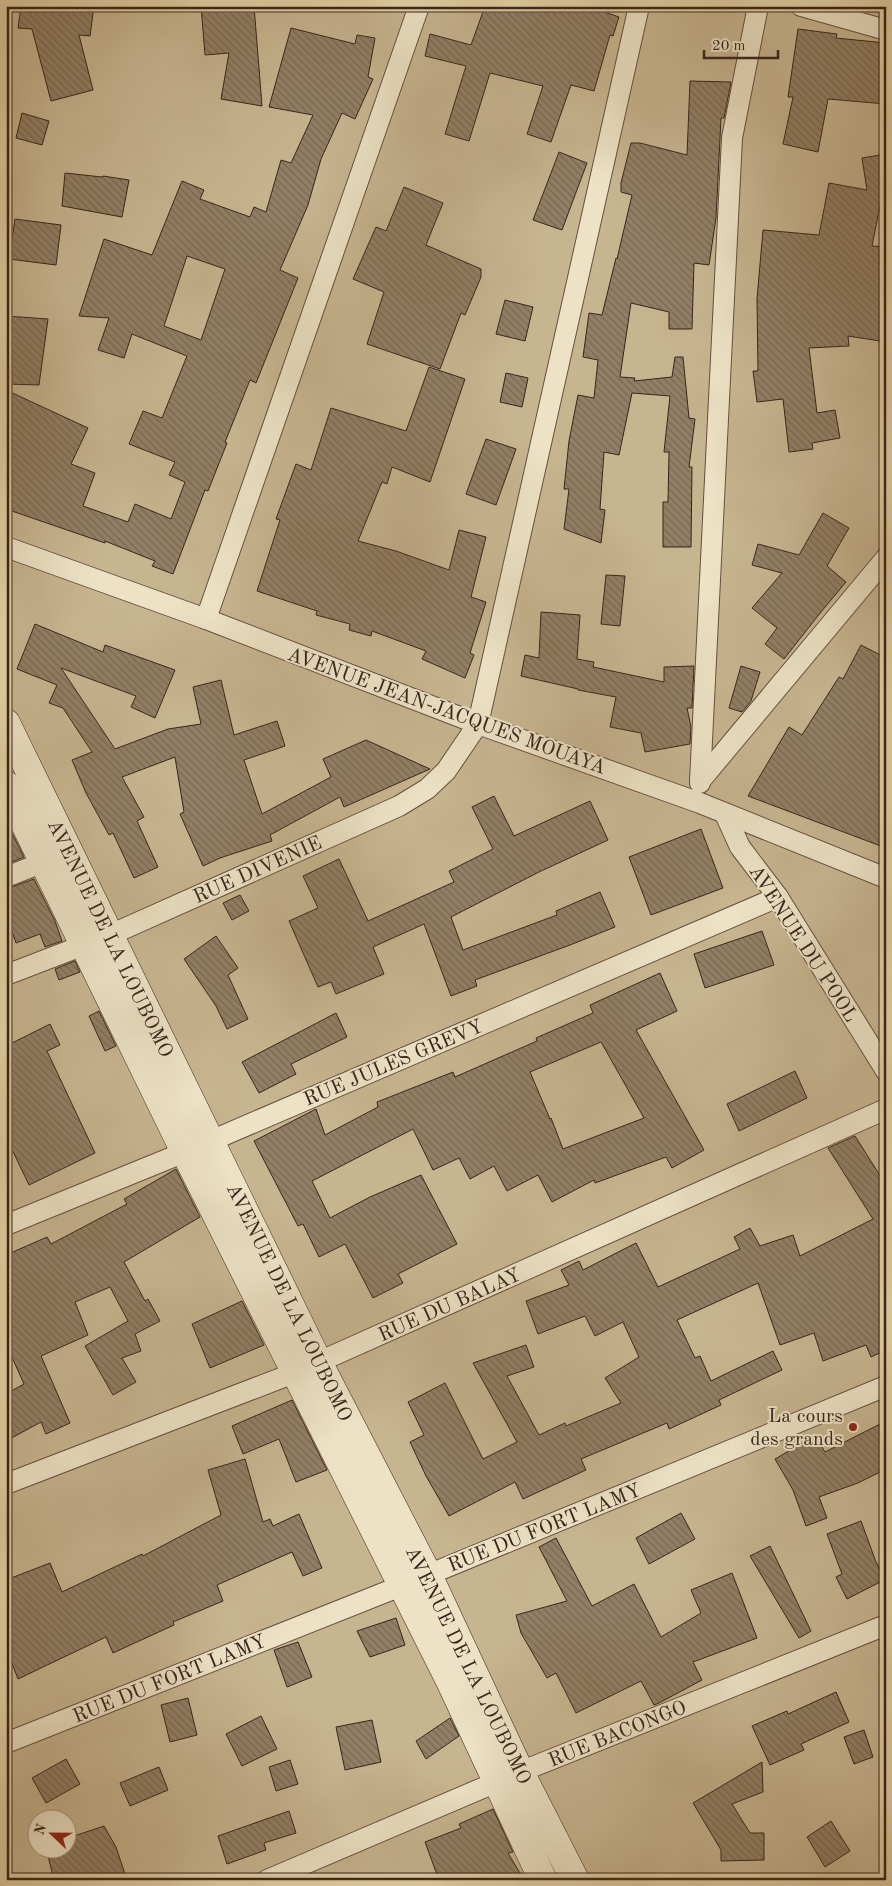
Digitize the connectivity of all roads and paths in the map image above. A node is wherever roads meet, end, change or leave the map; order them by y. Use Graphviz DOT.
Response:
graph roads {
  1 [pos="419,6"];
  2 [pos="639,6"];
  3 [pos="758,6"];
  4 [pos="801,6"];
  5 [pos="886,30"];
  6 [pos="6,547"];
  7 [pos="886,558"];
  8 [pos="206,619"];
  9 [pos="6,724"];
  10 [pos="478,724"];
  11 [pos="700,781"];
  12 [pos="6,784"];
  13 [pos="700,802"];
  14 [pos="725,814"];
  15 [pos="44,862"];
  16 [pos="6,877"];
  17 [pos="886,878"];
  18 [pos="778,897"];
  19 [pos="110,935"];
  20 [pos="83,944"];
  21 [pos="6,974"];
  22 [pos="886,1071"];
  23 [pos="886,1109"];
  24 [pos="211,1140"];
  25 [pos="185,1152"];
  26 [pos="6,1225"];
  27 [pos="306,1367"];
  28 [pos="886,1386"];
  29 [pos="6,1484"];
  30 [pos="428,1575"];
  31 [pos="401,1586"];
  32 [pos="886,1625"];
  33 [pos="6,1743"];
  34 [pos="508,1777"];
  35 [pos="267,1880"];
  36 [pos="544,1880"];
  37 [pos="575,1880"];
  1 -- 8 [label="street"];
  2 -- 10 [label="street"];
  3 -- 11 [label="street"];
  4 -- 5 [label="street"];
  6 -- 8 [label="street, AVENUE JEAN-JACQUES MOUAYA"];
  7 -- 11 [label="street"];
  8 -- 10 [label="street, AVENUE JEAN-JACQUES MOUAYA"];
  9 -- 19 [label="street, AVENUE DE LA LOUBOMO"];
  10 -- 13 [label="street, AVENUE JEAN-JACQUES MOUAYA"];
  10 -- 19 [label="street, RUE DIVENIE"];
  11 -- 13 [label="street"];
  12 -- 15 [label="street, AVENUE DE LA LOUBOMO"];
  13 -- 14 [label="street, AVENUE JEAN-JACQUES MOUAYA"];
  14 -- 17 [label="street, AVENUE JEAN-JACQUES MOUAYA"];
  14 -- 18 [label="street, AVENUE DU POOL"];
  15 -- 16 [label="street"];
  15 -- 20 [label="street, AVENUE DE LA LOUBOMO"];
  18 -- 22 [label="street, AVENUE DU POOL"];
  18 -- 24 [label="street, RUE JULES GREVY"];
  19 -- 20 [label="street, RUE DIVENIE"];
  19 -- 24 [label="street, AVENUE DE LA LOUBOMO"];
  20 -- 21 [label="street, RUE DIVENIE"];
  20 -- 25 [label="street, AVENUE DE LA LOUBOMO"];
  23 -- 27 [label="street, RUE DU BALAY"];
  24 -- 25 [label="street, RUE JULES GREVY"];
  24 -- 27 [label="street, AVENUE DE LA LOUBOMO"];
  25 -- 26 [label="street, RUE JULES GREVY"];
  25 -- 27 [label="street, AVENUE DE LA LOUBOMO"];
  27 -- 29 [label="street, RUE DU BALAY"];
  27 -- 30 [label="street, AVENUE DE LA LOUBOMO"];
  27 -- 31 [label="street, AVENUE DE LA LOUBOMO"];
  28 -- 30 [label="street, RUE DU FORT LAMY"];
  30 -- 31 [label="street, RUE DU FORT LAMY"];
  30 -- 34 [label="street, AVENUE DE LA LOUBOMO"];
  31 -- 33 [label="street, RUE DU FORT LAMY"];
  31 -- 34 [label="street, AVENUE DE LA LOUBOMO"];
  32 -- 34 [label="street, RUE BACONGO"];
  34 -- 35 [label="street, RUE BACONGO"];
  34 -- 36 [label="street, AVENUE DE LA LOUBOMO"];
  34 -- 37 [label="street, AVENUE DE LA LOUBOMO"];
}
